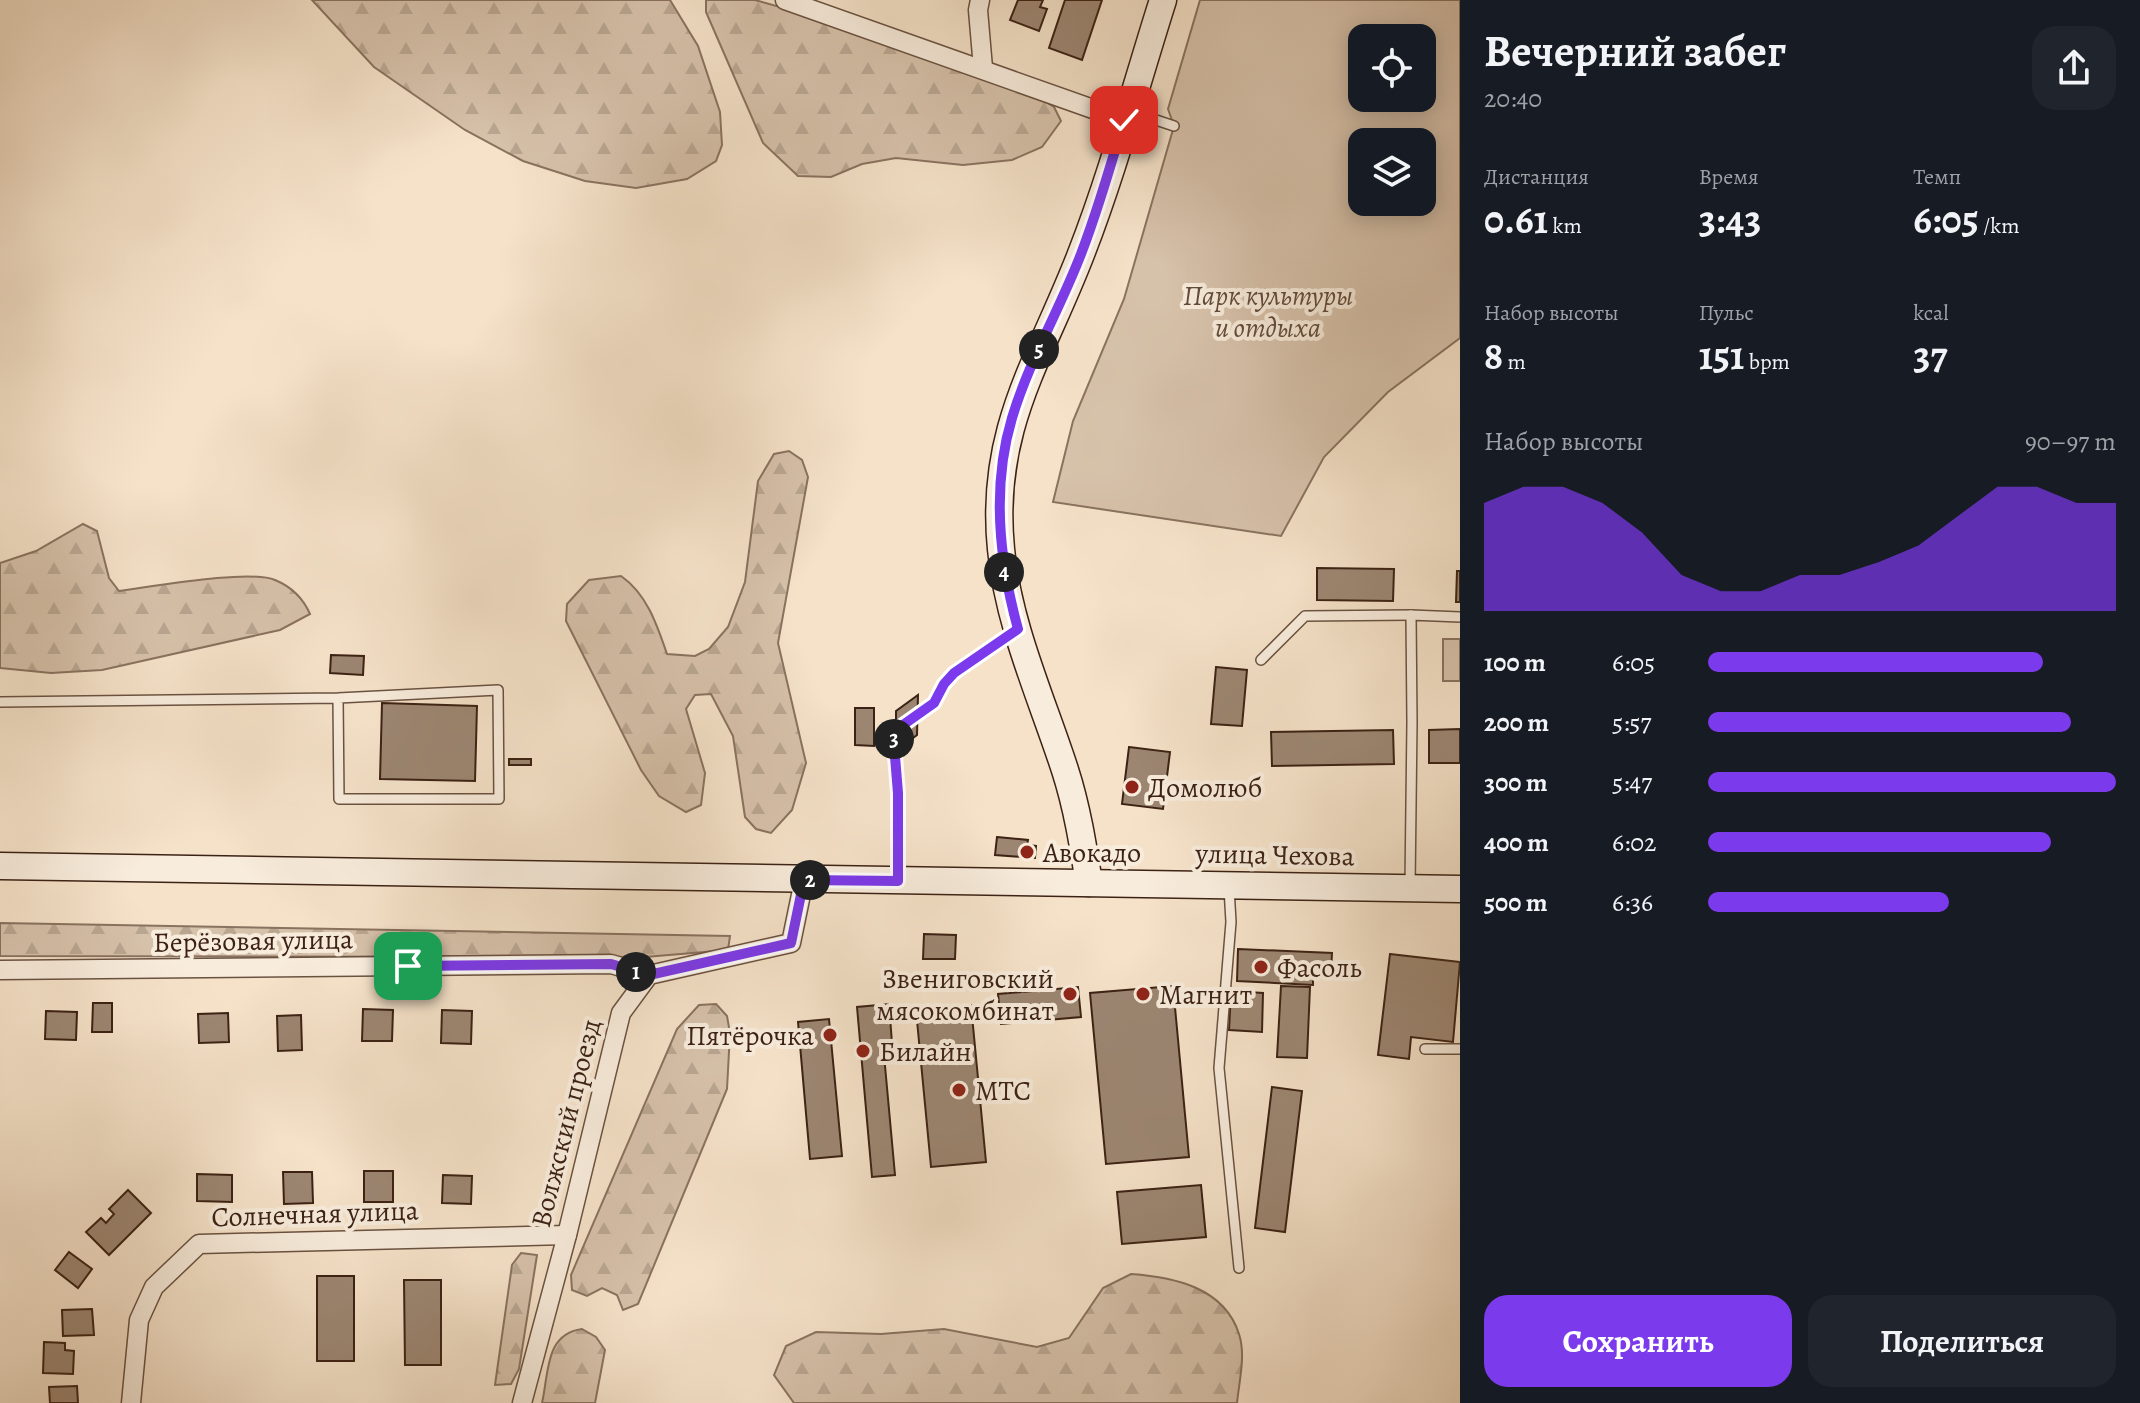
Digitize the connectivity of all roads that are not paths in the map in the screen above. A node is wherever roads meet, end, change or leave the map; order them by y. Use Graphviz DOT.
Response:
graph roads {
  1 [pos="785,0"];
  2 [pos="980,0"];
  3 [pos="1163,0"];
  4 [pos="983,68"];
  5 [pos="1124,120"];
  6 [pos="1174,126"];
  7 [pos="1411,615"];
  8 [pos="1460,617"];
  9 [pos="1018,629"];
  10 [pos="1261,660"];
  11 [pos="338,698"];
  12 [pos="0,702"];
  13 [pos="0,866"];
  14 [pos="804,880"];
  15 [pos="898,881"];
  16 [pos="1089,883"];
  17 [pos="1229,885"];
  18 [pos="1410,888"];
  19 [pos="1460,889"];
  20 [pos="0,970"];
  21 [pos="649,975"];
  22 [pos="1425,1049"];
  23 [pos="1460,1049"];
  24 [pos="567,1235"];
  25 [pos="1239,1268"];
  26 [pos="131,1403"];
  27 [pos="522,1403"];
  1 -- 4 [label="street"];
  2 -- 4 [label="street"];
  3 -- 5 [label="street"];
  4 -- 5 [label="street"];
  5 -- 6 [label="lane"];
  5 -- 9 [label="street"];
  7 -- 8 [label="lane"];
  7 -- 10 [label="lane"];
  7 -- 18 [label="lane"];
  9 -- 15 [label="lane"];
  9 -- 16 [label="street"];
  11 -- 11 [label="lane"];
  11 -- 12 [label="lane"];
  13 -- 14 [label="street, улица Чехова"];
  14 -- 15 [label="street, улица Чехова"];
  14 -- 21 [label="street"];
  15 -- 16 [label="street, улица Чехова"];
  16 -- 17 [label="street, улица Чехова"];
  17 -- 18 [label="street, улица Чехова"];
  17 -- 25 [label="lane"];
  18 -- 19 [label="street, улица Чехова"];
  20 -- 21 [label="street, Берёзовая улица"];
  21 -- 24 [label="street, Волжский проезд"];
  22 -- 23 [label="lane"];
  24 -- 26 [label="street, Солнечная улица"];
  24 -- 27 [label="street, Волжский проезд"];
}
